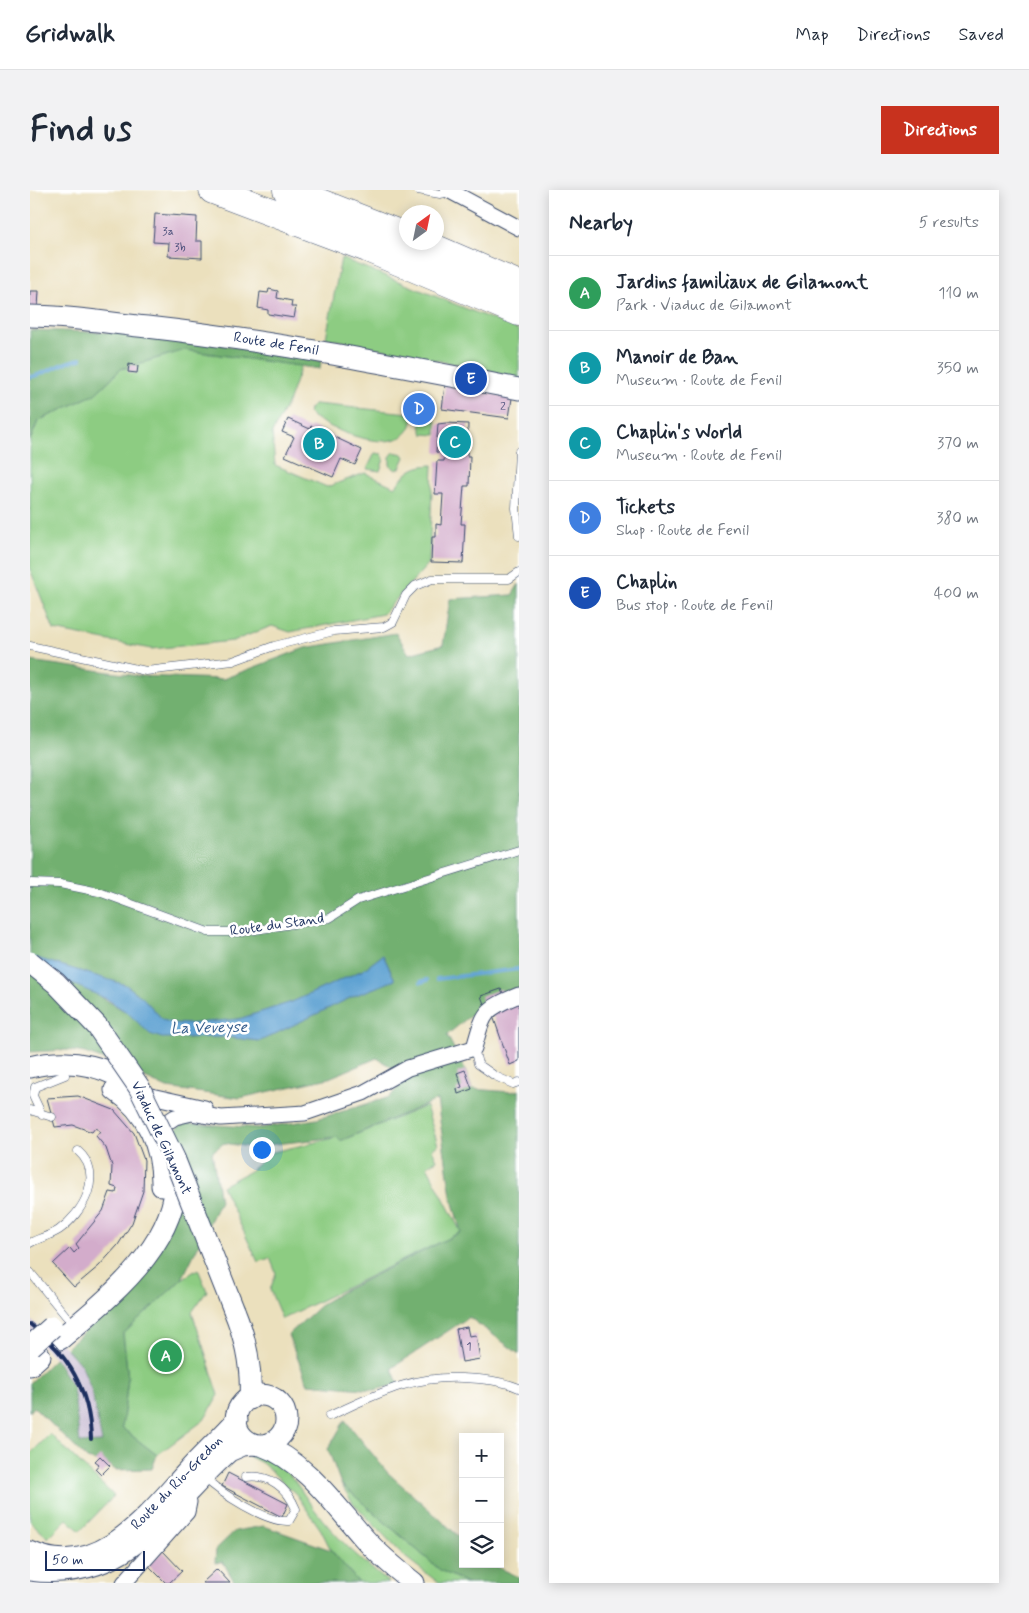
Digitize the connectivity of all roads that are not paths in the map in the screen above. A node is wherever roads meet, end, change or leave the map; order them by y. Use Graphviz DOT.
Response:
graph roads {
  1 [pos="212,190"];
  2 [pos="287,190"];
  3 [pos="418,190"];
  4 [pos="450,191"];
  5 [pos="519,228"];
  6 [pos="399,234"];
  7 [pos="438,250"];
  8 [pos="519,285"];
  9 [pos="519,312"];
  10 [pos="30,316"];
  11 [pos="519,389"];
  12 [pos="519,451"];
  13 [pos="519,536"];
  14 [pos="519,572"];
  15 [pos="30,646"];
  16 [pos="519,850"];
  17 [pos="30,883"];
  18 [pos="30,962"];
  19 [pos="519,995"];
  20 [pos="474,1048"];
  21 [pos="30,1067"];
  22 [pos="65,1075"];
  23 [pos="30,1079"];
  24 [pos="519,1082"];
  25 [pos="142,1094"];
  26 [pos="30,1110"];
  27 [pos="42,1115"];
  28 [pos="52,1116"];
  29 [pos="238,1116"];
  30 [pos="163,1125"];
  31 [pos="78,1152"];
  32 [pos="30,1243"];
  33 [pos="30,1272"];
  34 [pos="59,1328"];
  35 [pos="246,1343"];
  36 [pos="33,1354"];
  37 [pos="519,1388"];
  38 [pos="250,1398"];
  39 [pos="276,1401"];
  40 [pos="329,1416"];
  41 [pos="237,1420"];
  42 [pos="286,1424"];
  43 [pos="257,1444"];
  44 [pos="204,1477"];
  45 [pos="246,1478"];
  46 [pos="183,1488"];
  47 [pos="349,1520"];
  48 [pos="30,1552"];
  49 [pos="30,1570"];
  50 [pos="124,1583"];
  51 [pos="414,1583"];
  1 -- 9 [label="highway"];
  2 -- 6 [label="highway"];
  3 -- 4 [label="lane"];
  4 -- 5 [label="street"];
  7 -- 8 [label="highway"];
  10 -- 11 [label="main road, Route de Fenil"];
  12 -- 13 [label="lane"];
  14 -- 15 [label="lane"];
  16 -- 17 [label="lane, Route du Stand"];
  18 -- 35 [label="main road, Viaduc de Gilamont, bridge"];
  19 -- 20 [label="street"];
  20 -- 24 [label="lane"];
  20 -- 29 [label="street"];
  21 -- 25 [label="main road"];
  22 -- 23 [label="main road"];
  22 -- 27 [label="lane"];
  22 -- 34 [label="main road"];
  25 -- 29 [label="street"];
  25 -- 30 [label="main road"];
  26 -- 27 [label="lane"];
  27 -- 28 [label="lane"];
  29 -- 30 [label="street"];
  30 -- 34 [label="main road"];
  31 -- 32 [label="lane"];
  33 -- 34 [label="lane"];
  34 -- 36 [label="main road, bridge"];
  35 -- 38 [label="main road, Viaduc de Gilamont"];
  35 -- 39 [label="main road, Viaduc de Gilamont"];
  37 -- 40 [label="lane"];
  38 -- 39 [label="main road"];
  38 -- 41 [label="main road"];
  39 -- 42 [label="main road"];
  41 -- 43 [label="main road"];
  41 -- 46 [label="main road, Route du Rio-Gredon"];
  42 -- 43 [label="main road"];
  42 -- 47 [label="main road"];
  43 -- 44 [label="main road, Route du Rio-Gredon"];
  43 -- 47 [label="main road"];
  44 -- 45 [label="lane"];
  44 -- 46 [label="main road, Route du Rio-Gredon"];
  46 -- 48 [label="main road, Route du Rio-Gredon"];
  46 -- 49 [label="main road, Route du Rio-Gredon"];
  46 -- 50 [label="street"];
  47 -- 51 [label="main road"];
}
